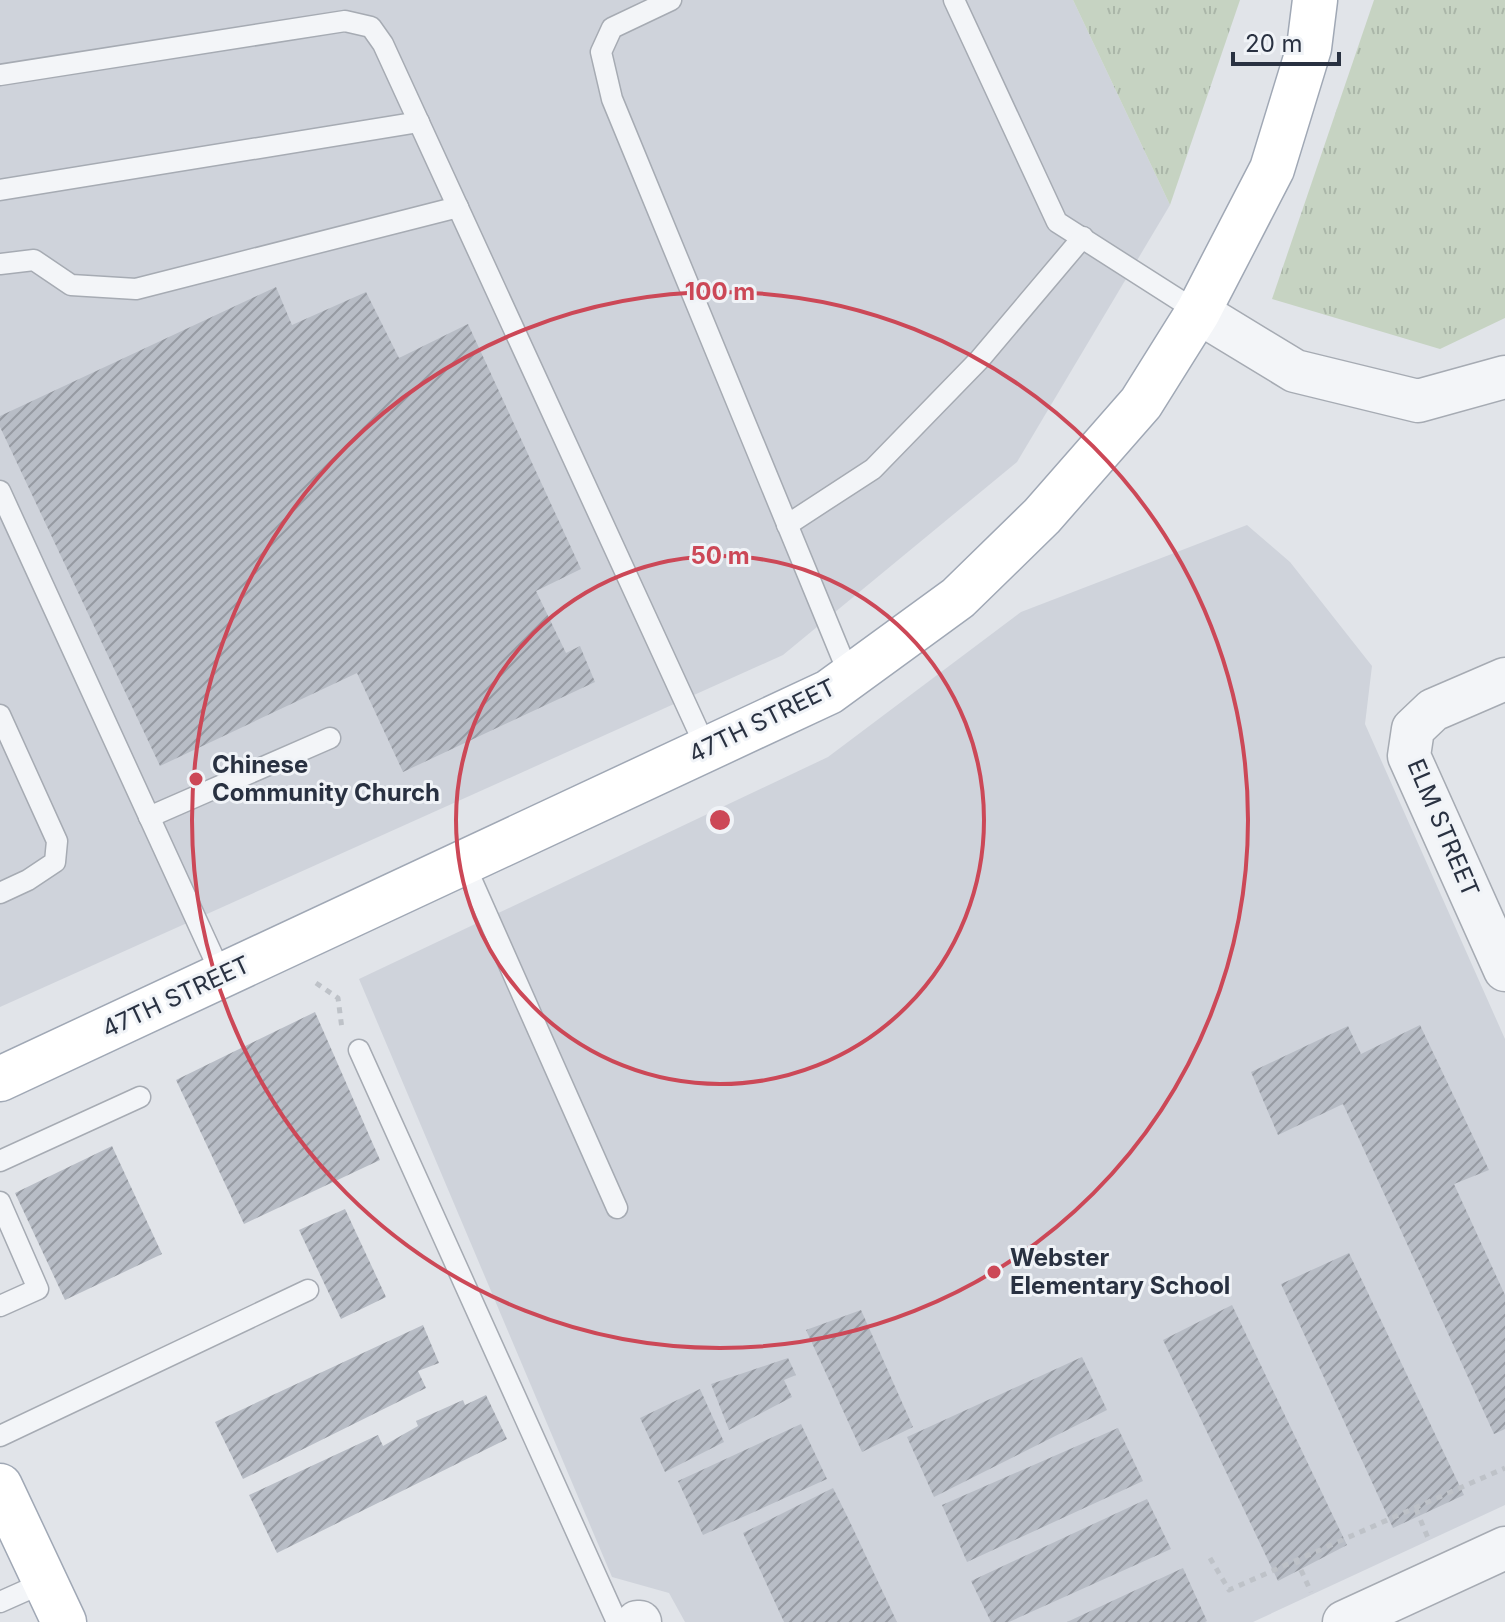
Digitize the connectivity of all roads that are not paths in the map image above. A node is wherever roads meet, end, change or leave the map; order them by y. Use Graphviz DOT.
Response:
graph roads {
  1 [pos="671,0"];
  2 [pos="954,0"];
  3 [pos="1315,0"];
  4 [pos="0,75"];
  5 [pos="419,122"];
  6 [pos="0,190"];
  7 [pos="458,207"];
  8 [pos="1083,237"];
  9 [pos="0,264"];
  10 [pos="1198,312"];
  11 [pos="1505,377"];
  12 [pos="0,491"];
  13 [pos="787,525"];
  14 [pos="850,677"];
  15 [pos="1505,679"];
  16 [pos="0,715"];
  17 [pos="330,738"];
  18 [pos="707,750"];
  19 [pos="149,817"];
  20 [pos="464,863"];
  21 [pos="0,893"];
  22 [pos="1505,970"];
  23 [pos="222,976"];
  24 [pos="359,1050"];
  25 [pos="0,1079"];
  26 [pos="140,1097"];
  27 [pos="0,1161"];
  28 [pos="0,1202"];
  29 [pos="617,1208"];
  30 [pos="308,1290"];
  31 [pos="0,1306"];
  32 [pos="0,1436"];
  33 [pos="0,1486"];
  34 [pos="1505,1548"];
  35 [pos="45,1582"];
  36 [pos="0,1602"];
  37 [pos="64,1622"];
  38 [pos="617,1622"];
  39 [pos="1344,1622"];
  1 -- 13 [label="lane"];
  2 -- 8 [label="lane"];
  3 -- 10 [label="main road, 47TH STREET"];
  4 -- 5 [label="lane"];
  5 -- 6 [label="lane"];
  5 -- 7 [label="lane"];
  7 -- 9 [label="lane"];
  7 -- 18 [label="lane"];
  8 -- 10 [label="lane"];
  8 -- 13 [label="lane"];
  10 -- 11 [label="street"];
  10 -- 14 [label="main road, 47TH STREET"];
  12 -- 19 [label="lane"];
  13 -- 14 [label="lane"];
  14 -- 18 [label="main road, 47TH STREET"];
  15 -- 22 [label="street, ELM STREET"];
  16 -- 21 [label="lane"];
  17 -- 19 [label="lane"];
  18 -- 20 [label="main road, 47TH STREET"];
  19 -- 23 [label="lane"];
  20 -- 23 [label="main road, 47TH STREET"];
  20 -- 29 [label="lane"];
  23 -- 25 [label="main road, 47TH STREET"];
  24 -- 38 [label="lane"];
  26 -- 27 [label="lane"];
  28 -- 31 [label="lane"];
  30 -- 32 [label="lane"];
  33 -- 35 [label="main road"];
  34 -- 39 [label="street"];
  35 -- 36 [label="lane"];
  35 -- 37 [label="main road"];
}
